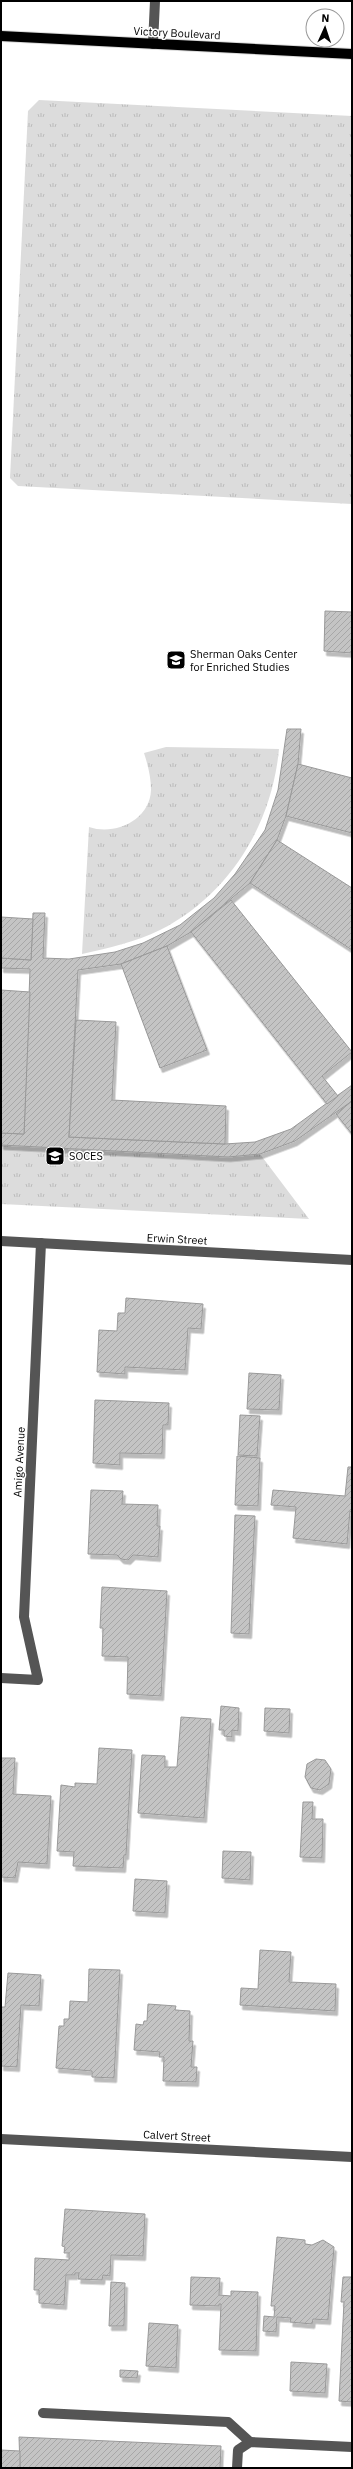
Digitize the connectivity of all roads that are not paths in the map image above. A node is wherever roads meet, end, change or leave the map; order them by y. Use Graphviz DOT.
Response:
graph roads {
  1 [pos="155,1"];
  2 [pos="1,36"];
  3 [pos="153,44"];
  4 [pos="352,54"];
  5 [pos="1,1241"];
  6 [pos="41,1243"];
  7 [pos="352,1260"];
  8 [pos="1,1678"];
  9 [pos="1,2139"];
  10 [pos="352,2157"];
  11 [pos="43,2413"];
  12 [pos="250,2442"];
  13 [pos="352,2447"];
  14 [pos="237,2468"];
  1 -- 3 [label="street"];
  2 -- 3 [label="main road, Victory Boulevard"];
  3 -- 4 [label="main road, Victory Boulevard"];
  5 -- 6 [label="street, Erwin Street"];
  6 -- 7 [label="street, Erwin Street"];
  6 -- 8 [label="street, Amigo Avenue"];
  9 -- 10 [label="street, Calvert Street"];
  11 -- 12 [label="street"];
  12 -- 13 [label="street"];
  12 -- 14 [label="street"];
}
